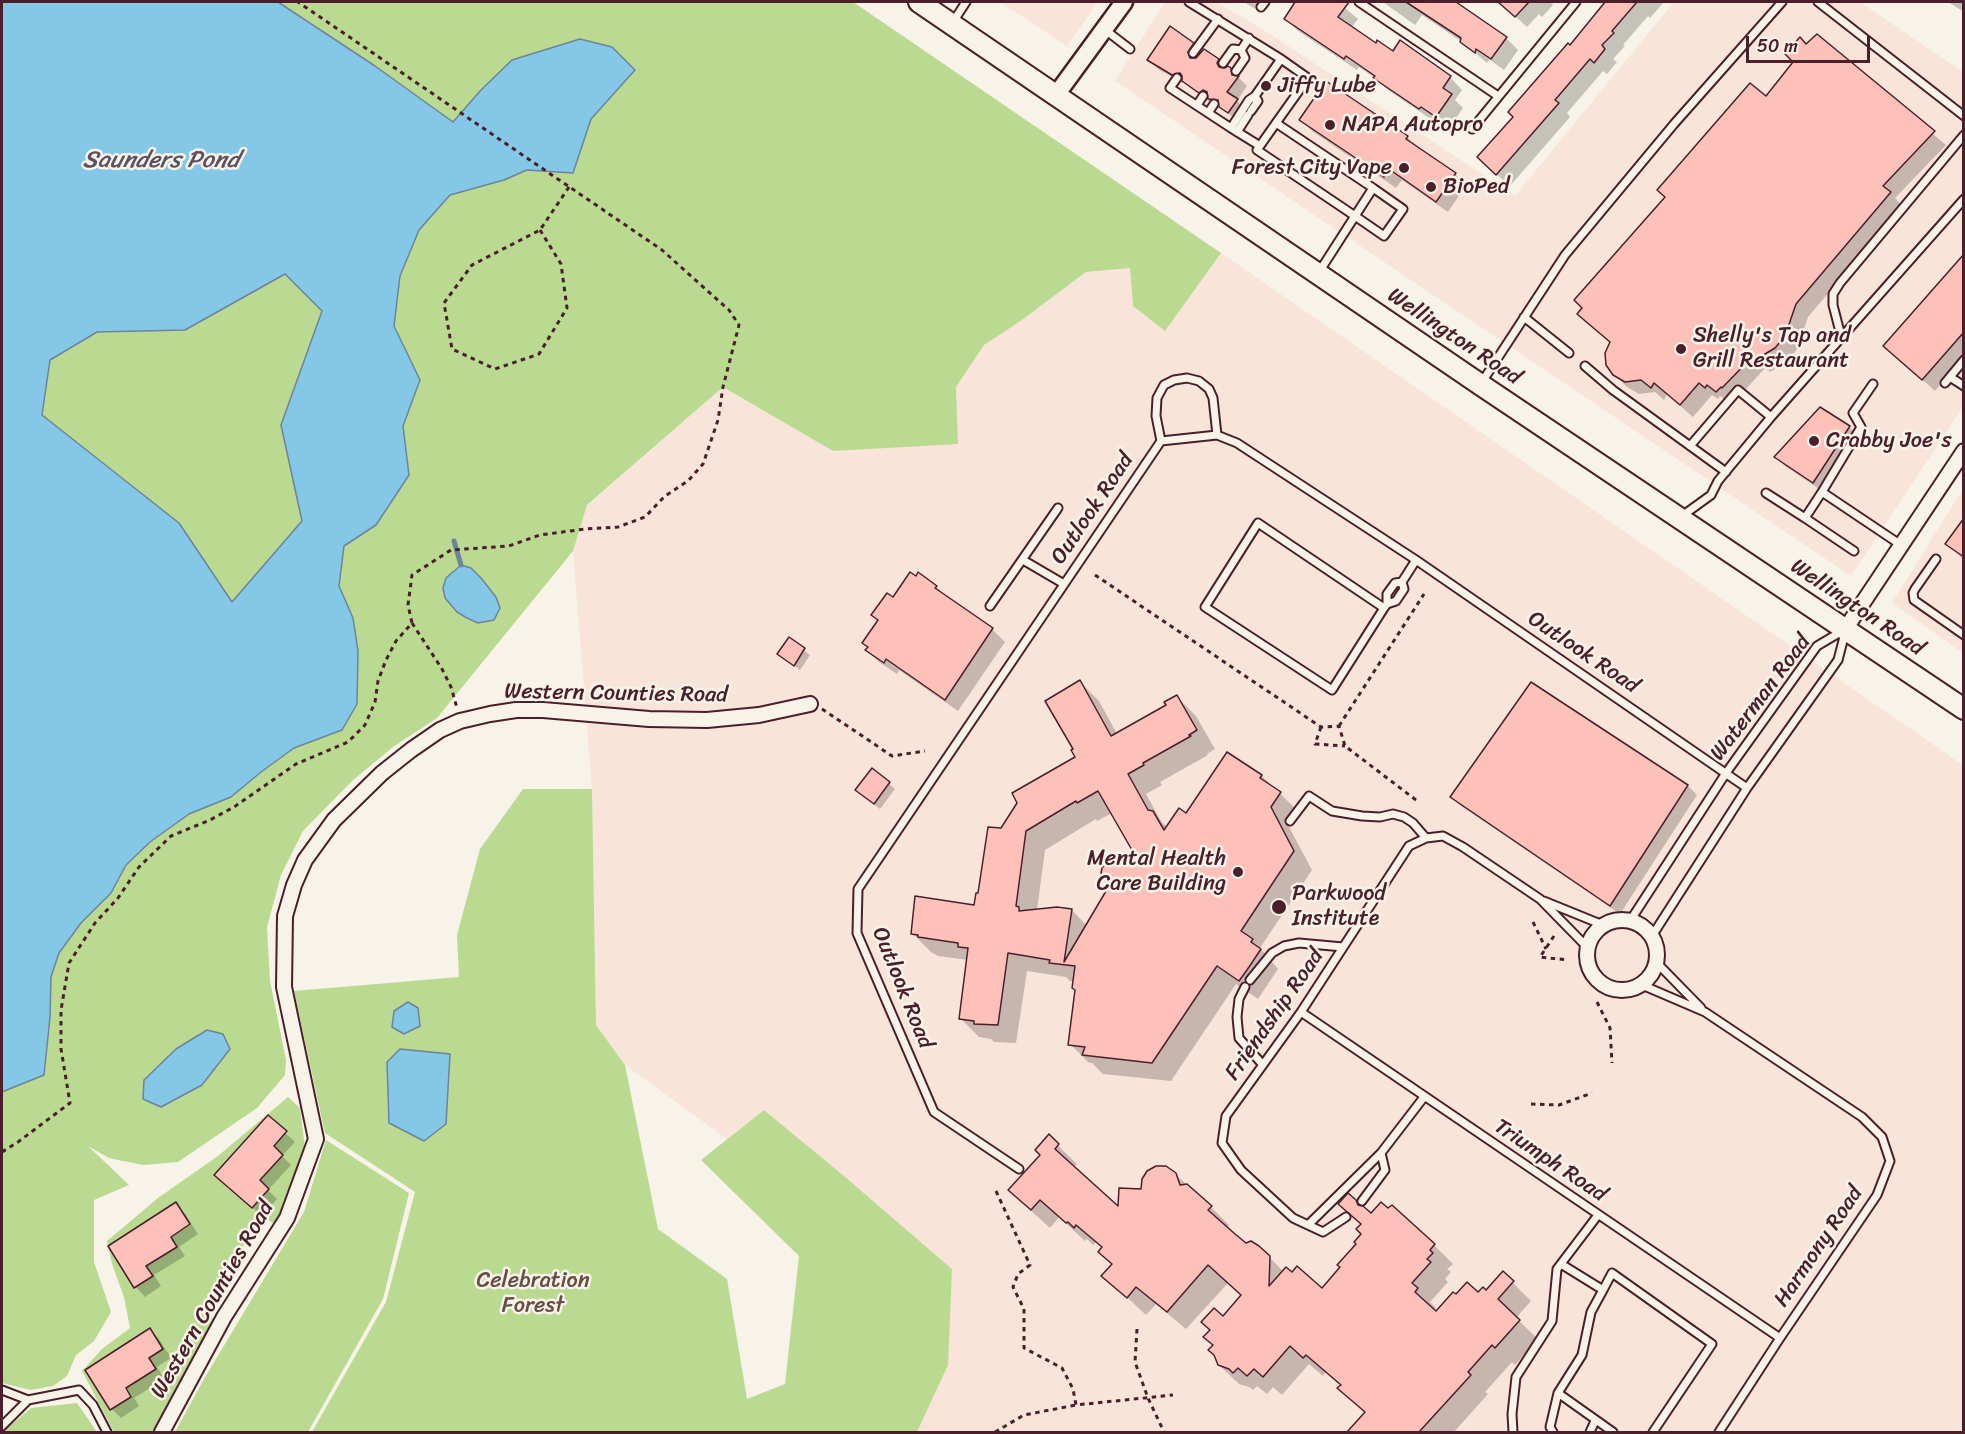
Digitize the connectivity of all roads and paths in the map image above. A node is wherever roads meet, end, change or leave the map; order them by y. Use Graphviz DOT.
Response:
graph roads {
  1 [pos="298,2"];
  2 [pos="919,2"];
  3 [pos="966,2"];
  4 [pos="1124,2"];
  5 [pos="1189,2"];
  6 [pos="1359,2"];
  7 [pos="1576,2"];
  8 [pos="1782,2"];
  9 [pos="1818,2"];
  10 [pos="1218,19"];
  11 [pos="951,24"];
  12 [pos="1104,29"];
  13 [pos="1249,38"];
  14 [pos="1130,49"];
  15 [pos="1241,50"];
  16 [pos="1193,53"];
  17 [pos="1281,59"];
  18 [pos="1224,63"];
  19 [pos="1236,71"];
  20 [pos="1177,78"];
  21 [pos="1056,95"];
  22 [pos="1203,96"];
  23 [pos="1256,96"];
  24 [pos="1498,96"];
  25 [pos="1214,104"];
  26 [pos="1197,105"];
  27 [pos="1208,113"];
  28 [pos="1964,116"];
  29 [pos="1276,123"];
  30 [pos="1472,129"];
  31 [pos="1234,130"];
  32 [pos="1964,135"];
  33 [pos="1260,146"];
  34 [pos="569,188"];
  35 [pos="1373,188"];
  36 [pos="1964,199"];
  37 [pos="1355,216"];
  38 [pos="540,230"];
  39 [pos="1318,273"];
  40 [pos="1524,317"];
  41 [pos="1841,336"];
  42 [pos="1569,353"];
  43 [pos="1964,360"];
  44 [pos="1585,366"];
  45 [pos="1873,384"];
  46 [pos="1481,385"];
  47 [pos="1964,386"];
  48 [pos="1771,417"];
  49 [pos="1217,435"];
  50 [pos="1161,441"];
  51 [pos="1690,446"];
  52 [pos="1964,451"];
  53 [pos="1726,472"];
  54 [pos="1822,492"];
  55 [pos="1766,493"];
  56 [pos="1058,508"];
  57 [pos="1680,517"];
  58 [pos="1805,518"];
  59 [pos="1901,546"];
  60 [pos="1854,551"];
  61 [pos="1936,559"];
  62 [pos="1023,560"];
  63 [pos="1416,560"];
  64 [pos="1095,575"];
  65 [pos="1064,584"];
  66 [pos="1424,594"];
  67 [pos="990,606"];
  68 [pos="1385,606"];
  69 [pos="412,623"];
  70 [pos="1846,628"];
  71 [pos="1964,635"];
  72 [pos="812,704"];
  73 [pos="1964,709"];
  74 [pos="460,721"];
  75 [pos="1339,726"];
  76 [pos="1322,727"];
  77 [pos="1345,746"];
  78 [pos="925,751"];
  79 [pos="1726,773"];
  80 [pos="1747,788"];
  81 [pos="1416,800"];
  82 [pos="1290,821"];
  83 [pos="1426,838"];
  84 [pos="1540,899"];
  85 [pos="1630,921"];
  86 [pos="1533,922"];
  87 [pos="1603,925"];
  88 [pos="1554,936"];
  89 [pos="1653,936"];
  90 [pos="1343,947"];
  91 [pos="1588,948"];
  92 [pos="1546,949"];
  93 [pos="1568,960"];
  94 [pos="1657,963"];
  95 [pos="1250,980"];
  96 [pos="1641,985"];
  97 [pos="1245,987"];
  98 [pos="1597,1002"];
  99 [pos="1301,1012"];
  100 [pos="1705,1012"];
  101 [pos="1612,1063"];
  102 [pos="1263,1065"];
  103 [pos="1592,1093"];
  104 [pos="1424,1097"];
  105 [pos="1531,1104"];
  106 [pos="2,1152"];
  107 [pos="1381,1153"];
  108 [pos="1019,1169"];
  109 [pos="996,1191"];
  110 [pos="1362,1201"];
  111 [pos="1598,1215"];
  112 [pos="1346,1216"];
  113 [pos="1308,1225"];
  114 [pos="1561,1264"];
  115 [pos="1603,1290"];
  116 [pos="1137,1329"];
  117 [pos="1780,1338"];
  118 [pos="2,1390"];
  119 [pos="1558,1394"];
  120 [pos="1173,1395"];
  121 [pos="1148,1398"];
  122 [pos="28,1400"];
  123 [pos="1077,1405"];
  124 [pos="1595,1421"];
  125 [pos="2,1426"];
  126 [pos="107,1432"];
  127 [pos="162,1432"];
  128 [pos="996,1432"];
  129 [pos="1164,1432"];
  130 [pos="1514,1432"];
  131 [pos="1553,1432"];
  132 [pos="1590,1432"];
  133 [pos="1613,1432"];
  134 [pos="1653,1432"];
  135 [pos="1719,1432"];
  1 -- 34 [label="path"];
  2 -- 11 [label="main road, Wellington Road"];
  3 -- 11 [label="lane"];
  4 -- 12 [label="street"];
  5 -- 10 [label="lane"];
  6 -- 24 [label="lane"];
  7 -- 24 [label="lane"];
  8 -- 40 [label="lane"];
  9 -- 28 [label="lane"];
  10 -- 13 [label="lane"];
  10 -- 16 [label="lane"];
  11 -- 21 [label="main road, Wellington Road"];
  12 -- 14 [label="lane"];
  12 -- 21 [label="street"];
  13 -- 15 [label="lane"];
  13 -- 17 [label="lane"];
  15 -- 18 [label="lane"];
  15 -- 19 [label="lane"];
  17 -- 23 [label="lane"];
  17 -- 29 [label="lane"];
  20 -- 26 [label="lane"];
  21 -- 39 [label="main road, Wellington Road"];
  22 -- 26 [label="lane"];
  23 -- 31 [label="lane"];
  23 -- 31 [label="lane"];
  24 -- 30 [label="lane"];
  25 -- 27 [label="lane"];
  26 -- 27 [label="lane"];
  27 -- 31 [label="lane"];
  29 -- 33 [label="lane"];
  29 -- 35 [label="lane"];
  31 -- 33 [label="lane"];
  32 -- 41 [label="lane"];
  33 -- 37 [label="lane"];
  34 -- 38 [label="path"];
  34 -- 69 [label="path"];
  35 -- 37 [label="lane"];
  35 -- 37 [label="lane"];
  36 -- 41 [label="lane"];
  37 -- 39 [label="lane"];
  38 -- 38 [label="path"];
  39 -- 46 [label="main road, Wellington Road"];
  40 -- 42 [label="lane"];
  40 -- 46 [label="lane"];
  41 -- 48 [label="lane"];
  43 -- 47 [label="lane"];
  44 -- 51 [label="lane"];
  45 -- 54 [label="lane"];
  46 -- 57 [label="main road, Wellington Road"];
  48 -- 51 [label="lane"];
  48 -- 53 [label="lane"];
  49 -- 50 [label="lane, Outlook Road"];
  49 -- 50 [label="lane"];
  49 -- 63 [label="lane, Outlook Road"];
  50 -- 65 [label="lane, Outlook Road"];
  51 -- 53 [label="lane"];
  52 -- 59 [label="street"];
  53 -- 57 [label="lane"];
  54 -- 58 [label="lane"];
  54 -- 59 [label="lane"];
  55 -- 58 [label="lane"];
  56 -- 62 [label="lane"];
  57 -- 70 [label="main road, Wellington Road"];
  58 -- 60 [label="lane"];
  59 -- 70 [label="street"];
  61 -- 71 [label="lane"];
  62 -- 65 [label="lane"];
  62 -- 67 [label="lane"];
  63 -- 68 [label="lane"];
  63 -- 79 [label="lane, Outlook Road"];
  64 -- 76 [label="path"];
  65 -- 108 [label="lane, Outlook Road"];
  66 -- 75 [label="path"];
  68 -- 68 [label="lane"];
  69 -- 74 [label="path"];
  69 -- 106 [label="path"];
  70 -- 73 [label="main road, Wellington Road"];
  70 -- 79 [label="lane, Waterman Road"];
  70 -- 80 [label="lane, Waterman Road"];
  72 -- 74 [label="street, Western Counties Road"];
  72 -- 78 [label="path"];
  74 -- 127 [label="street, Western Counties Road"];
  75 -- 76 [label="path"];
  75 -- 77 [label="path"];
  76 -- 77 [label="path"];
  77 -- 81 [label="path"];
  79 -- 80 [label="lane, Outlook Road"];
  79 -- 85 [label="lane, Waterman Road"];
  80 -- 89 [label="lane, Waterman Road"];
  82 -- 83 [label="lane"];
  83 -- 84 [label="lane"];
  83 -- 90 [label="lane, Friendship Road"];
  84 -- 87 [label="lane"];
  84 -- 91 [label="lane"];
  85 -- 87 [label="street"];
  85 -- 89 [label="street"];
  86 -- 92 [label="path"];
  87 -- 91 [label="street"];
  88 -- 92 [label="path"];
  89 -- 94 [label="street"];
  90 -- 95 [label="lane"];
  90 -- 99 [label="lane, Friendship Road"];
  91 -- 96 [label="street"];
  92 -- 93 [label="path"];
  94 -- 96 [label="street"];
  94 -- 100 [label="lane, Harmony Road"];
  96 -- 100 [label="lane, Harmony Road"];
  97 -- 102 [label="lane"];
  98 -- 101 [label="path"];
  99 -- 102 [label="lane, Friendship Road"];
  99 -- 104 [label="lane, Triumph Road"];
  100 -- 117 [label="lane, Harmony Road"];
  102 -- 113 [label="lane, Friendship Road"];
  103 -- 105 [label="path"];
  104 -- 107 [label="lane"];
  104 -- 111 [label="lane, Triumph Road"];
  107 -- 110 [label="lane"];
  107 -- 113 [label="lane"];
  109 -- 123 [label="path"];
  111 -- 114 [label="lane"];
  111 -- 117 [label="lane, Triumph Road"];
  112 -- 113 [label="lane"];
  114 -- 115 [label="lane"];
  114 -- 130 [label="lane"];
  115 -- 119 [label="lane"];
  115 -- 134 [label="lane"];
  116 -- 121 [label="path"];
  117 -- 135 [label="lane, Harmony Road"];
  118 -- 122 [label="lane"];
  119 -- 124 [label="lane"];
  119 -- 131 [label="lane"];
  120 -- 121 [label="path"];
  121 -- 123 [label="path"];
  121 -- 129 [label="path"];
  122 -- 125 [label="lane"];
  122 -- 126 [label="lane"];
  123 -- 128 [label="path"];
  124 -- 132 [label="lane"];
  124 -- 133 [label="lane"];
}
